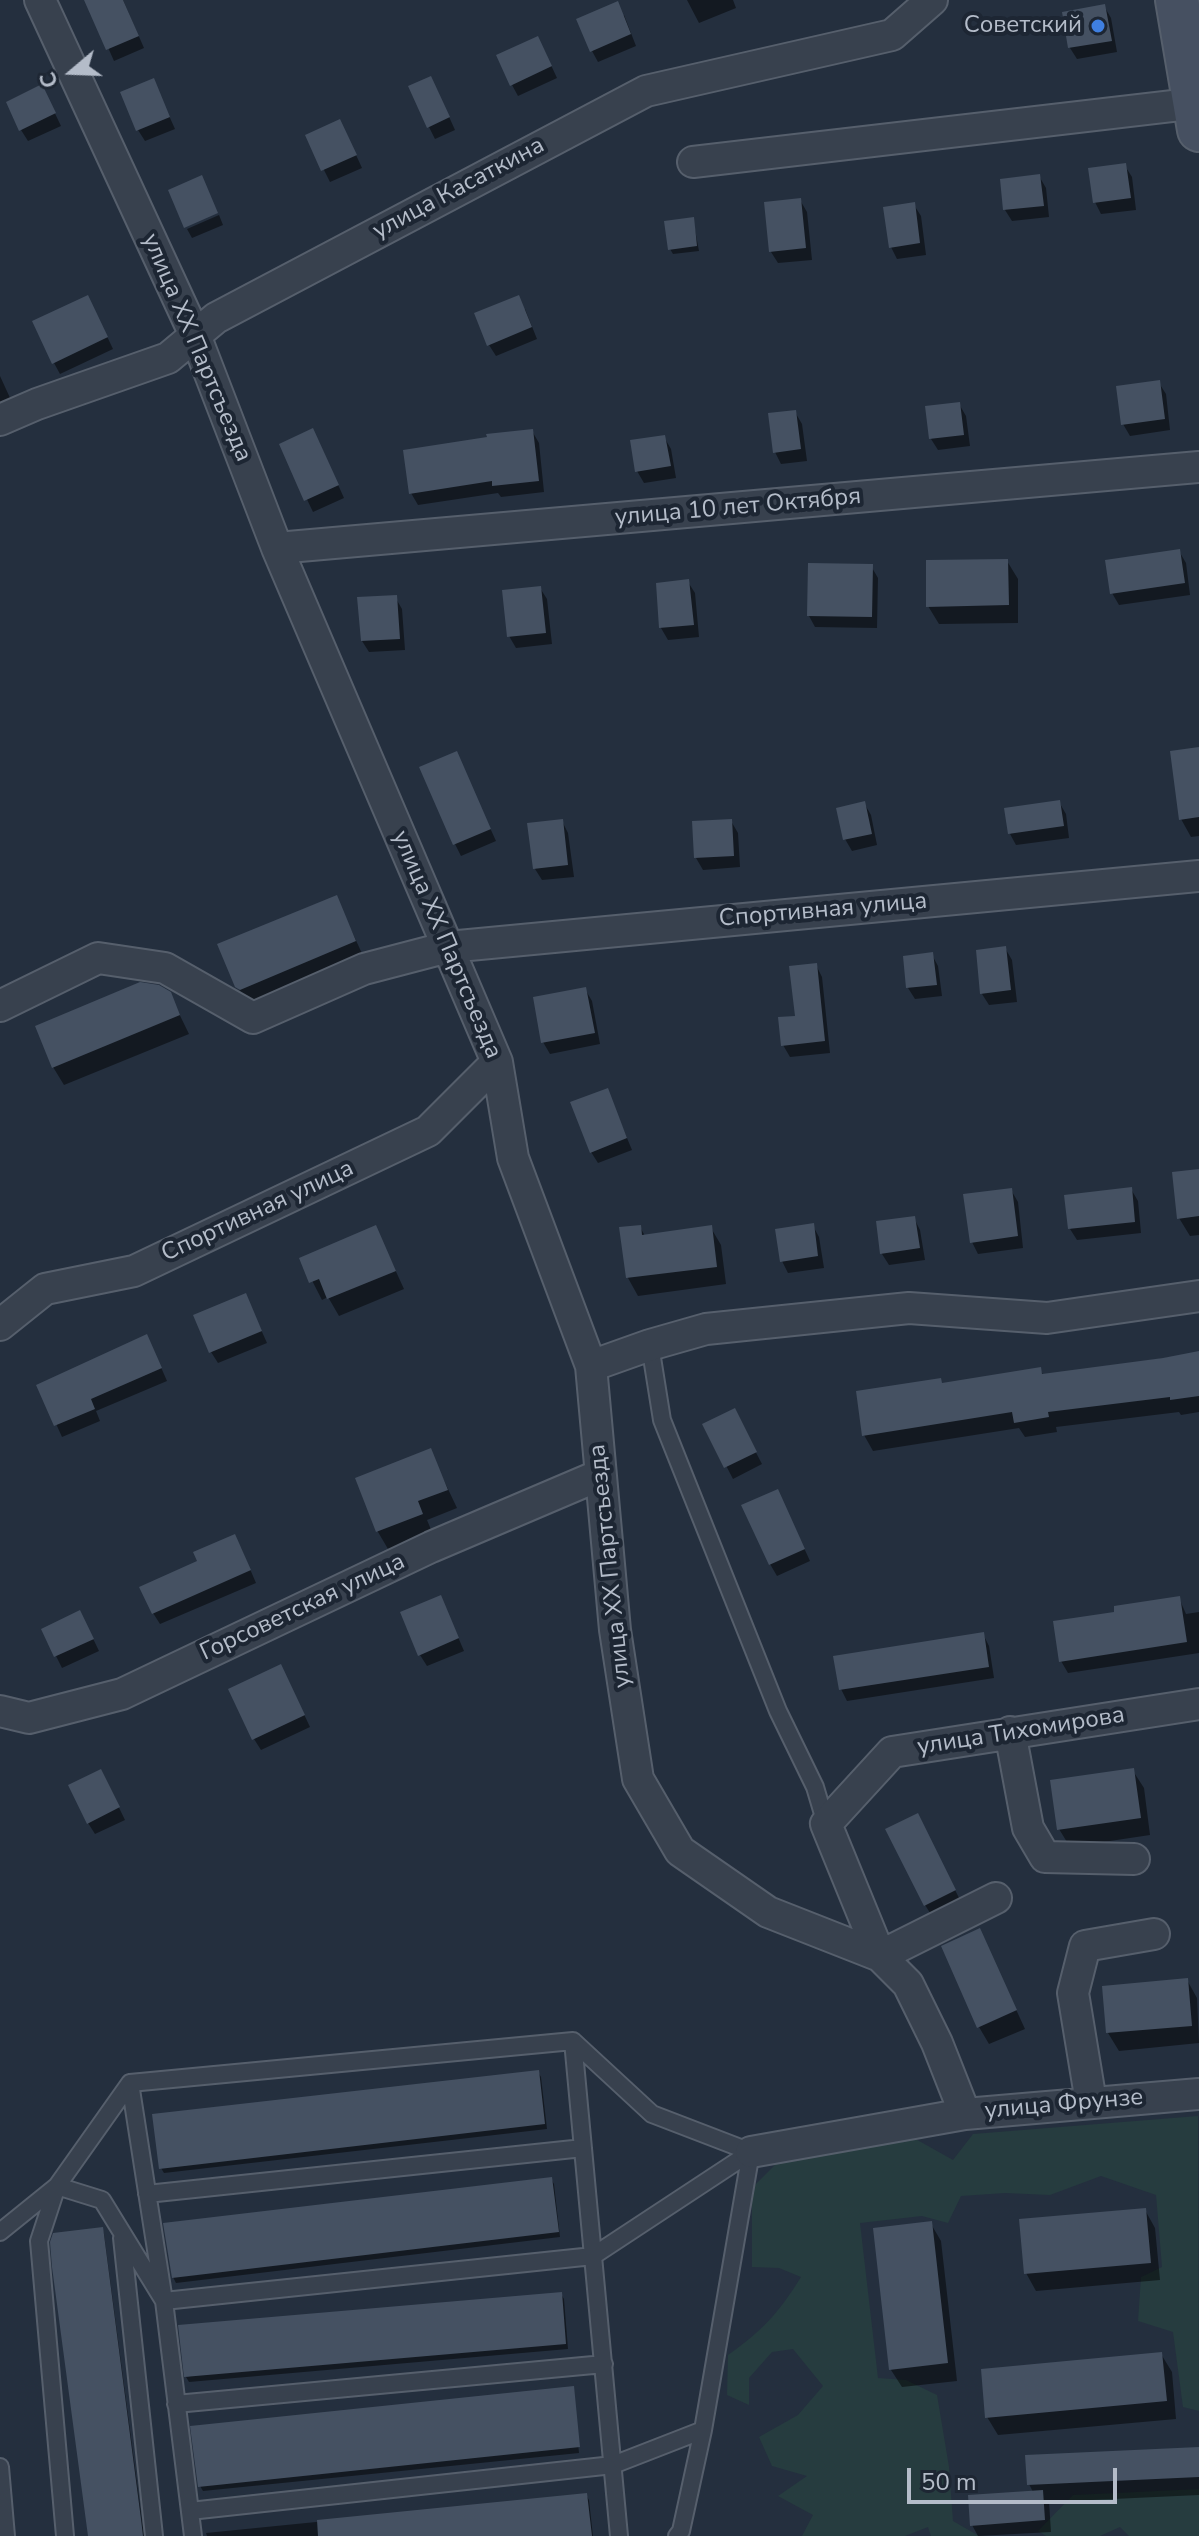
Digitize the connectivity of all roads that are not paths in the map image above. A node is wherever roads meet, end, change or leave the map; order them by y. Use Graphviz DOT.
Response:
graph roads {
  1 [pos="40,0"];
  2 [pos="932,0"];
  3 [pos="1177,0"];
  4 [pos="1198,112"];
  5 [pos="693,162"];
  6 [pos="195,335"];
  7 [pos="0,420"];
  8 [pos="1199,467"];
  9 [pos="277,548"];
  10 [pos="1199,876"];
  11 [pos="448,947"];
  12 [pos="0,1006"];
  13 [pos="497,1062"];
  14 [pos="1199,1296"];
  15 [pos="0,1325"];
  16 [pos="650,1345"];
  17 [pos="591,1366"];
  18 [pos="600,1475"];
  19 [pos="1199,1704"];
  20 [pos="0,1711"];
  21 [pos="1010,1732"];
  22 [pos="826,1824"];
  23 [pos="1134,1859"];
  24 [pos="996,1898"];
  25 [pos="1154,1934"];
  26 [pos="880,1956"];
  27 [pos="573,2041"];
  28 [pos="130,2083"];
  29 [pos="1199,2094"];
  30 [pos="1091,2102"];
  31 [pos="965,2114"];
  32 [pos="583,2148"];
  33 [pos="751,2152"];
  34 [pos="57,2186"];
  35 [pos="147,2194"];
  36 [pos="0,2232"];
  37 [pos="122,2232"];
  38 [pos="593,2256"];
  39 [pos="164,2301"];
  40 [pos="604,2364"];
  41 [pos="176,2404"];
  42 [pos="703,2430"];
  43 [pos="613,2465"];
  44 [pos="0,2467"];
  45 [pos="190,2511"];
  46 [pos="6,2536"];
  47 [pos="65,2536"];
  48 [pos="154,2536"];
  49 [pos="193,2536"];
  50 [pos="619,2536"];
  51 [pos="677,2536"];
  1 -- 6 [label="street, улица XX Партсъезда"];
  2 -- 6 [label="street, улица Касаткина"];
  3 -- 4 [label="street"];
  4 -- 5 [label="street"];
  6 -- 7 [label="street, улица Касаткина"];
  6 -- 9 [label="street, улица XX Партсъезда"];
  8 -- 9 [label="street, улица 10 лет Октября"];
  9 -- 11 [label="street, улица XX Партсъезда"];
  10 -- 11 [label="street, Спортивная улица"];
  11 -- 12 [label="street, Спортивная улица"];
  11 -- 13 [label="street, улица XX Партсъезда"];
  13 -- 15 [label="street, Спортивная улица"];
  13 -- 17 [label="street, улица XX Партсъезда"];
  14 -- 16 [label="street"];
  16 -- 17 [label="street"];
  16 -- 22 [label="lane"];
  17 -- 18 [label="street, улица XX Партсъезда"];
  18 -- 20 [label="street, Горсоветская улица"];
  18 -- 26 [label="street, улица XX Партсъезда"];
  19 -- 21 [label="street, улица Тихомирова"];
  21 -- 22 [label="street, улица Тихомирова"];
  21 -- 23 [label="street"];
  22 -- 26 [label="street, улица Фрунзе"];
  24 -- 26 [label="street"];
  25 -- 30 [label="street"];
  26 -- 31 [label="street, улица Фрунзе"];
  27 -- 28 [label="lane"];
  27 -- 32 [label="lane"];
  27 -- 33 [label="lane"];
  28 -- 34 [label="lane"];
  28 -- 35 [label="lane"];
  29 -- 30 [label="street, улица Фрунзе"];
  30 -- 31 [label="street, улица Фрунзе"];
  31 -- 33 [label="street"];
  32 -- 35 [label="lane"];
  32 -- 38 [label="lane"];
  33 -- 38 [label="lane"];
  33 -- 42 [label="lane"];
  34 -- 36 [label="lane"];
  34 -- 37 [label="lane"];
  34 -- 47 [label="lane"];
  35 -- 39 [label="lane"];
  37 -- 39 [label="lane"];
  37 -- 48 [label="lane"];
  38 -- 39 [label="lane"];
  38 -- 40 [label="lane"];
  39 -- 41 [label="lane"];
  40 -- 41 [label="lane"];
  40 -- 43 [label="lane"];
  41 -- 45 [label="lane"];
  42 -- 43 [label="lane"];
  42 -- 51 [label="lane"];
  43 -- 45 [label="lane"];
  43 -- 50 [label="lane"];
  44 -- 46 [label="lane"];
  45 -- 49 [label="lane"];
}
